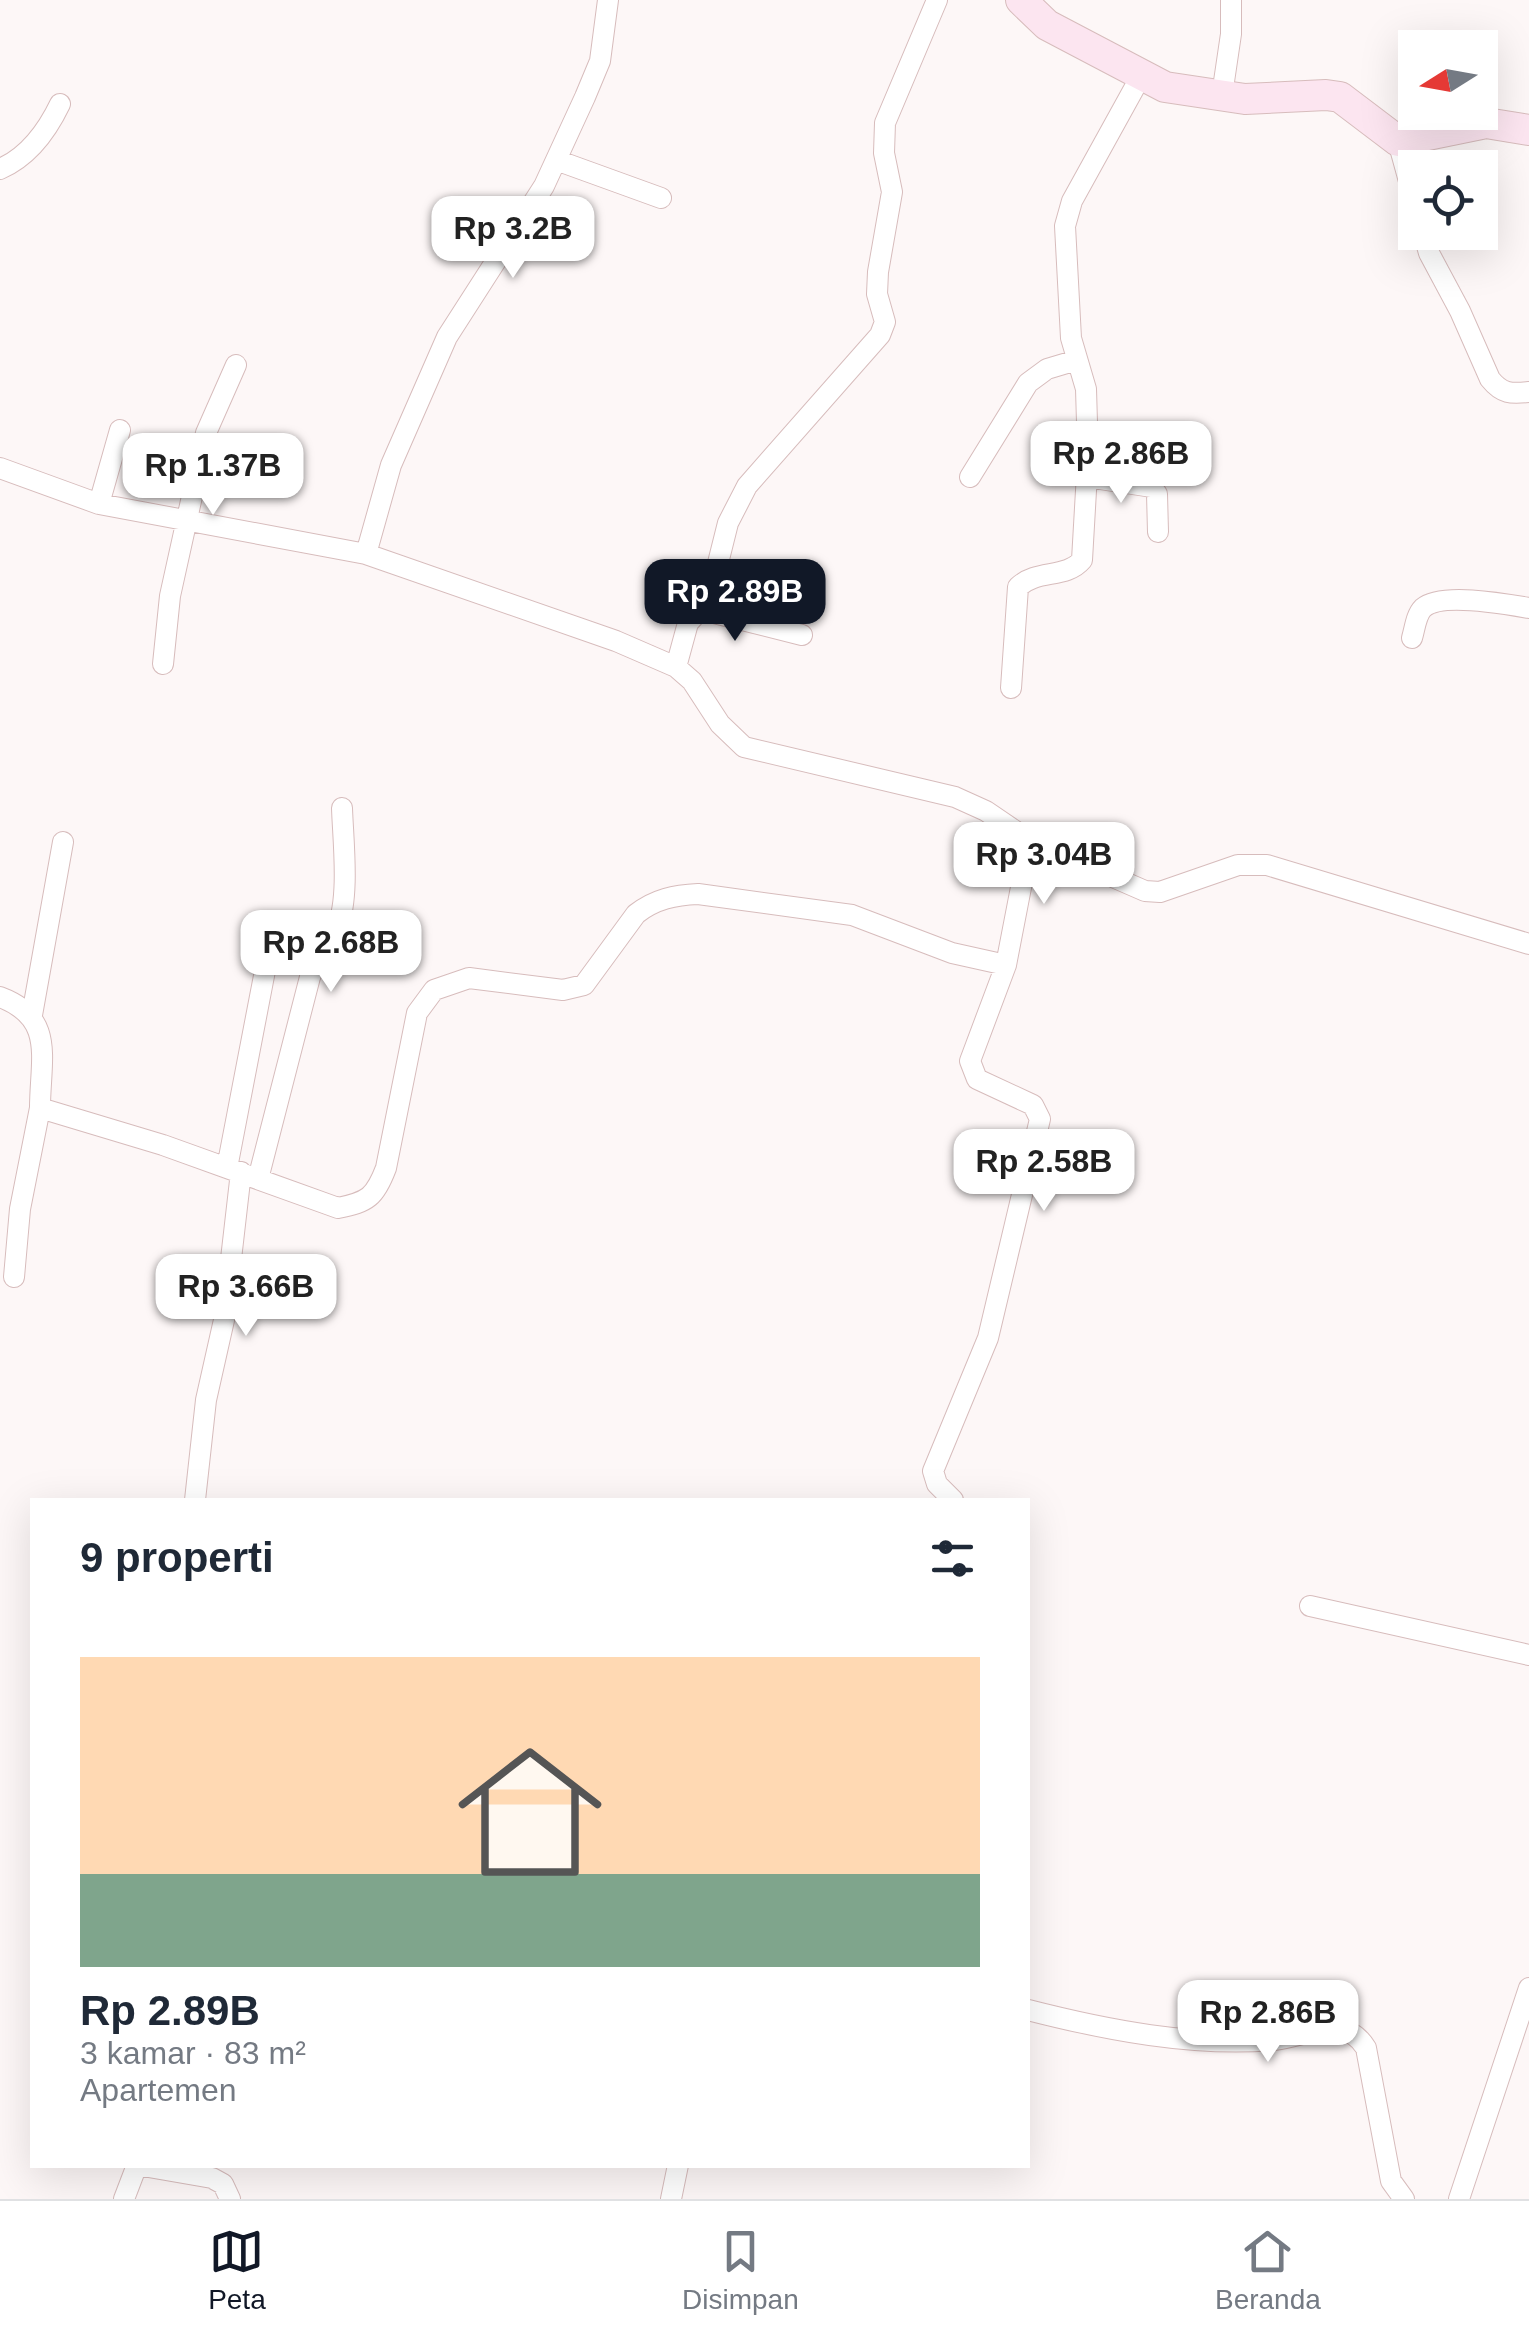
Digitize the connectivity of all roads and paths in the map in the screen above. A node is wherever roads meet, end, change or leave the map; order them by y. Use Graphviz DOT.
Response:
graph roads {
  1 [pos="608,0"];
  2 [pos="937,0"];
  3 [pos="1021,0"];
  4 [pos="1232,0"];
  5 [pos="1141,76"];
  6 [pos="1222,96"];
  7 [pos="60,104"];
  8 [pos="1529,130"];
  9 [pos="1398,141"];
  10 [pos="1400,150"];
  11 [pos="556,160"];
  12 [pos="0,169"];
  13 [pos="661,198"];
  14 [pos="1428,250"];
  15 [pos="1077,360"];
  16 [pos="236,366"];
  17 [pos="1529,392"];
  18 [pos="120,430"];
  19 [pos="0,468"];
  20 [pos="970,477"];
  21 [pos="1087,478"];
  22 [pos="99,504"];
  23 [pos="188,519"];
  24 [pos="1158,532"];
  25 [pos="366,554"];
  26 [pos="1529,608"];
  27 [pos="706,611"];
  28 [pos="802,635"];
  29 [pos="1412,638"];
  30 [pos="163,664"];
  31 [pos="676,667"];
  32 [pos="1011,688"];
  33 [pos="342,808"];
  34 [pos="1030,840"];
  35 [pos="63,842"];
  36 [pos="1529,944"];
  37 [pos="268,955"];
  38 [pos="1006,964"];
  39 [pos="0,998"];
  40 [pos="32,1014"];
  41 [pos="40,1108"];
  42 [pos="242,1173"];
  43 [pos="14,1276"];
  44 [pos="195,1498"];
  45 [pos="951,1498"];
  46 [pos="1310,1606"];
  47 [pos="1529,1655"];
  48 [pos="1529,1988"];
  49 [pos="1030,2011"];
  50 [pos="136,2168"];
  51 [pos="154,2168"];
  52 [pos="677,2168"];
  53 [pos="124,2199"];
  54 [pos="230,2199"];
  55 [pos="670,2199"];
  56 [pos="1404,2199"];
  57 [pos="1459,2199"];
  1 -- 11 [label="street"];
  2 -- 27 [label="street"];
  3 -- 5 [label="street"];
  4 -- 6 [label="street"];
  5 -- 6 [label="street"];
  5 -- 15 [label="street"];
  6 -- 9 [label="street"];
  7 -- 12 [label="street"];
  8 -- 9 [label="street"];
  9 -- 10 [label="street"];
  11 -- 13 [label="street"];
  11 -- 25 [label="street"];
  14 -- 17 [label="street"];
  15 -- 20 [label="street"];
  15 -- 21 [label="street"];
  16 -- 23 [label="street"];
  18 -- 22 [label="street"];
  19 -- 22 [label="street"];
  21 -- 24 [label="street"];
  21 -- 32 [label="street"];
  22 -- 23 [label="street"];
  23 -- 25 [label="street"];
  23 -- 30 [label="street"];
  25 -- 31 [label="street"];
  26 -- 29 [label="street"];
  27 -- 28 [label="street"];
  27 -- 31 [label="street"];
  31 -- 34 [label="street"];
  33 -- 42 [label="street"];
  34 -- 36 [label="street"];
  34 -- 38 [label="street"];
  35 -- 40 [label="street"];
  37 -- 42 [label="street"];
  38 -- 42 [label="street"];
  38 -- 45 [label="street"];
  39 -- 40 [label="street"];
  40 -- 41 [label="street"];
  41 -- 42 [label="street"];
  41 -- 43 [label="street"];
  42 -- 44 [label="street"];
  46 -- 47 [label="street"];
  48 -- 57 [label="street"];
  49 -- 56 [label="street"];
  50 -- 53 [label="street"];
  51 -- 54 [label="street"];
  52 -- 55 [label="street"];
}
